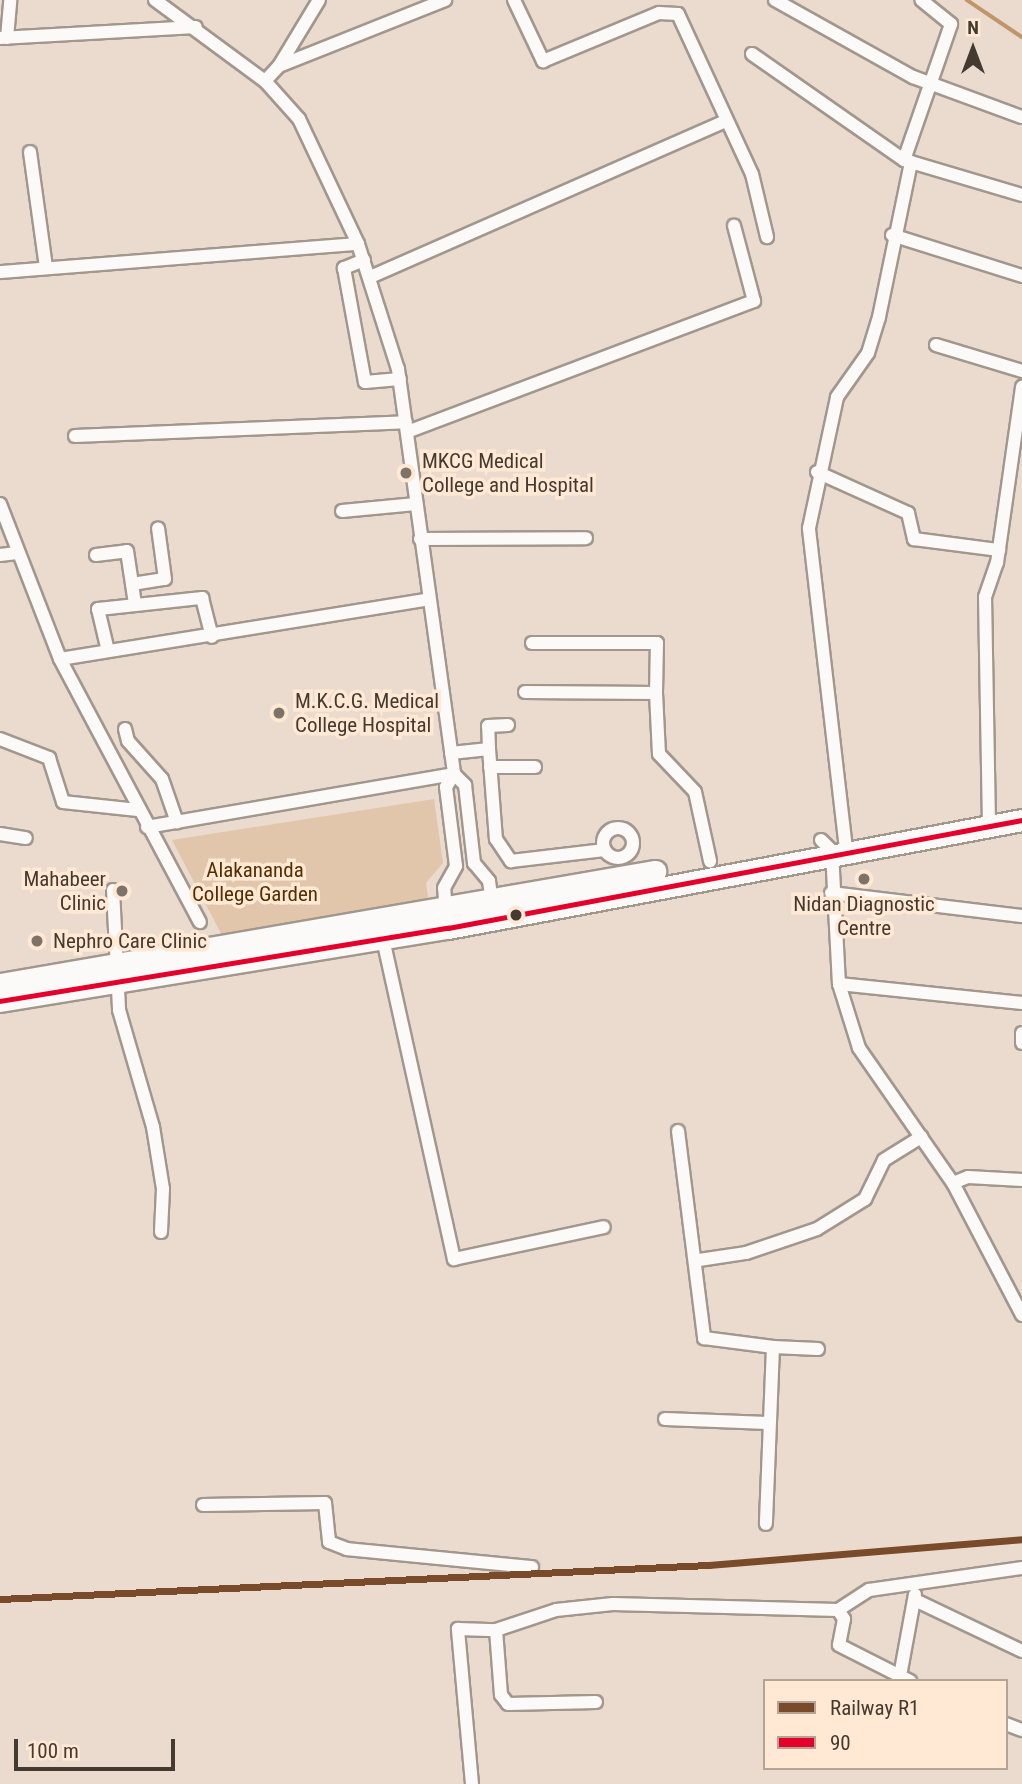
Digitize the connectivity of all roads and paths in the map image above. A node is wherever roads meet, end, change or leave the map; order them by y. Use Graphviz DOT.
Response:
graph roads {
  1 [pos="10,0"];
  2 [pos="155,0"];
  3 [pos="319,0"];
  4 [pos="445,0"];
  5 [pos="514,0"];
  6 [pos="775,0"];
  7 [pos="921,0"];
  8 [pos="196,27"];
  9 [pos="4,38"];
  10 [pos="752,54"];
  11 [pos="279,66"];
  12 [pos="265,81"];
  13 [pos="933,82"];
  14 [pos="1022,117"];
  15 [pos="725,121"];
  16 [pos="30,152"];
  17 [pos="907,161"];
  18 [pos="1022,195"];
  19 [pos="734,226"];
  20 [pos="892,236"];
  21 [pos="766,237"];
  22 [pos="358,244"];
  23 [pos="364,260"];
  24 [pos="46,267"];
  25 [pos="0,272"];
  26 [pos="1022,276"];
  27 [pos="370,277"];
  28 [pos="936,345"];
  29 [pos="1022,371"];
  30 [pos="400,379"];
  31 [pos="1022,387"];
  32 [pos="406,427"];
  33 [pos="75,436"];
  34 [pos="1016,450"];
  35 [pos="817,472"];
  36 [pos="0,504"];
  37 [pos="416,504"];
  38 [pos="341,511"];
  39 [pos="158,527"];
  40 [pos="586,538"];
  41 [pos="421,539"];
  42 [pos="999,550"];
  43 [pos="16,553"];
  44 [pos="0,555"];
  45 [pos="96,555"];
  46 [pos="151,581"];
  47 [pos="132,584"];
  48 [pos="425,600"];
  49 [pos="153,602"];
  50 [pos="135,604"];
  51 [pos="212,637"];
  52 [pos="532,643"];
  53 [pos="108,651"];
  54 [pos="60,659"];
  55 [pos="524,692"];
  56 [pos="656,693"];
  57 [pos="508,725"];
  58 [pos="125,729"];
  59 [pos="0,739"];
  60 [pos="489,749"];
  61 [pos="451,753"];
  62 [pos="490,767"];
  63 [pos="535,767"];
  64 [pos="454,774"];
  65 [pos="1022,805"];
  66 [pos="138,810"];
  67 [pos="987,818"];
  68 [pos="1022,820"];
  69 [pos="177,822"];
  70 [pos="147,827"];
  71 [pos="0,834"];
  72 [pos="26,838"];
  73 [pos="835,844"];
  74 [pos="604,850"];
  75 [pos="710,861"];
  76 [pos="113,890"];
  77 [pos="831,893"];
  78 [pos="493,909"];
  79 [pos="1022,916"];
  80 [pos="447,918"];
  81 [pos="200,922"];
  82 [pos="383,939"];
  83 [pos="220,957"];
  84 [pos="116,974"];
  85 [pos="0,984"];
  86 [pos="839,984"];
  87 [pos="0,1001"];
  88 [pos="1022,1003"];
  89 [pos="1022,1033"];
  90 [pos="1022,1043"];
  91 [pos="678,1131"];
  92 [pos="921,1137"];
  93 [pos="1022,1180"];
  94 [pos="953,1183"];
  95 [pos="604,1227"];
  96 [pos="161,1232"];
  97 [pos="699,1260"];
  98 [pos="1022,1315"];
  99 [pos="773,1347"];
  100 [pos="818,1349"];
  101 [pos="666,1419"];
  102 [pos="768,1423"];
  103 [pos="203,1506"];
  104 [pos="766,1524"];
  105 [pos="532,1567"];
  106 [pos="1022,1567"];
  107 [pos="913,1582"];
  108 [pos="917,1601"];
  109 [pos="838,1610"];
  110 [pos="496,1630"];
  111 [pos="1022,1651"];
  112 [pos="905,1678"];
  113 [pos="596,1702"];
  114 [pos="472,1784"];
  1 -- 9 [label="street"];
  2 -- 8 [label="street"];
  3 -- 11 [label="street"];
  4 -- 11 [label="street"];
  5 -- 15 [label="street"];
  6 -- 13 [label="street"];
  7 -- 13 [label="street"];
  8 -- 9 [label="street"];
  8 -- 12 [label="street"];
  10 -- 17 [label="street"];
  11 -- 12 [label="street"];
  12 -- 22 [label="street"];
  13 -- 14 [label="street"];
  13 -- 17 [label="street"];
  15 -- 21 [label="street"];
  15 -- 27 [label="street"];
  16 -- 24 [label="street"];
  17 -- 18 [label="street"];
  17 -- 20 [label="street"];
  19 -- 32 [label="street"];
  20 -- 26 [label="street"];
  20 -- 35 [label="street"];
  22 -- 23 [label="street"];
  22 -- 24 [label="street"];
  23 -- 27 [label="street"];
  23 -- 30 [label="street"];
  24 -- 25 [label="street"];
  27 -- 30 [label="street"];
  28 -- 29 [label="street"];
  30 -- 32 [label="street"];
  31 -- 34 [label="street"];
  32 -- 33 [label="street"];
  32 -- 37 [label="street"];
  34 -- 42 [label="street"];
  35 -- 42 [label="street"];
  35 -- 73 [label="street"];
  36 -- 43 [label="street"];
  37 -- 38 [label="street"];
  37 -- 41 [label="street"];
  39 -- 46 [label="street"];
  40 -- 41 [label="street"];
  41 -- 48 [label="street"];
  42 -- 67 [label="street"];
  43 -- 44 [label="street"];
  43 -- 54 [label="street"];
  45 -- 47 [label="street"];
  46 -- 47 [label="street"];
  46 -- 49 [label="street"];
  47 -- 50 [label="street"];
  48 -- 51 [label="street"];
  48 -- 61 [label="street"];
  49 -- 50 [label="street"];
  49 -- 51 [label="street"];
  50 -- 53 [label="street"];
  51 -- 53 [label="street"];
  52 -- 56 [label="street"];
  53 -- 54 [label="street"];
  54 -- 66 [label="street"];
  55 -- 56 [label="street"];
  56 -- 75 [label="street"];
  57 -- 60 [label="street"];
  58 -- 69 [label="street"];
  59 -- 66 [label="street"];
  60 -- 61 [label="street"];
  60 -- 62 [label="street"];
  61 -- 64 [label="street"];
  62 -- 63 [label="street"];
  62 -- 74 [label="street"];
  64 -- 69 [label="street"];
  64 -- 78 [label="street"];
  64 -- 80 [label="street"];
  65 -- 67 [label="highway"];
  66 -- 70 [label="street"];
  67 -- 68 [label="highway"];
  67 -- 73 [label="highway"];
  69 -- 70 [label="street"];
  70 -- 81 [label="street"];
  71 -- 72 [label="street"];
  73 -- 75 [label="highway"];
  73 -- 77 [label="street"];
  73 -- 78 [label="highway"];
  75 -- 78 [label="highway"];
  76 -- 84 [label="street"];
  77 -- 79 [label="street"];
  77 -- 86 [label="street"];
  78 -- 80 [label="highway"];
  80 -- 82 [label="highway"];
  80 -- 83 [label="highway"];
  82 -- 83 [label="highway"];
  82 -- 95 [label="street"];
  83 -- 84 [label="highway"];
  84 -- 85 [label="highway"];
  84 -- 87 [label="highway"];
  84 -- 96 [label="street"];
  86 -- 88 [label="street"];
  86 -- 92 [label="street"];
  89 -- 90 [label="street"];
  91 -- 97 [label="street"];
  92 -- 94 [label="street"];
  92 -- 97 [label="street"];
  93 -- 94 [label="street"];
  94 -- 98 [label="street"];
  97 -- 99 [label="street"];
  99 -- 100 [label="street"];
  99 -- 102 [label="street"];
  101 -- 102 [label="street"];
  102 -- 104 [label="street"];
  103 -- 105 [label="street"];
  106 -- 107 [label="street"];
  107 -- 108 [label="street"];
  107 -- 109 [label="street"];
  108 -- 111 [label="street"];
  108 -- 112 [label="street"];
  109 -- 110 [label="street"];
  109 -- 112 [label="street"];
  110 -- 113 [label="street"];
  110 -- 114 [label="street"];
}
